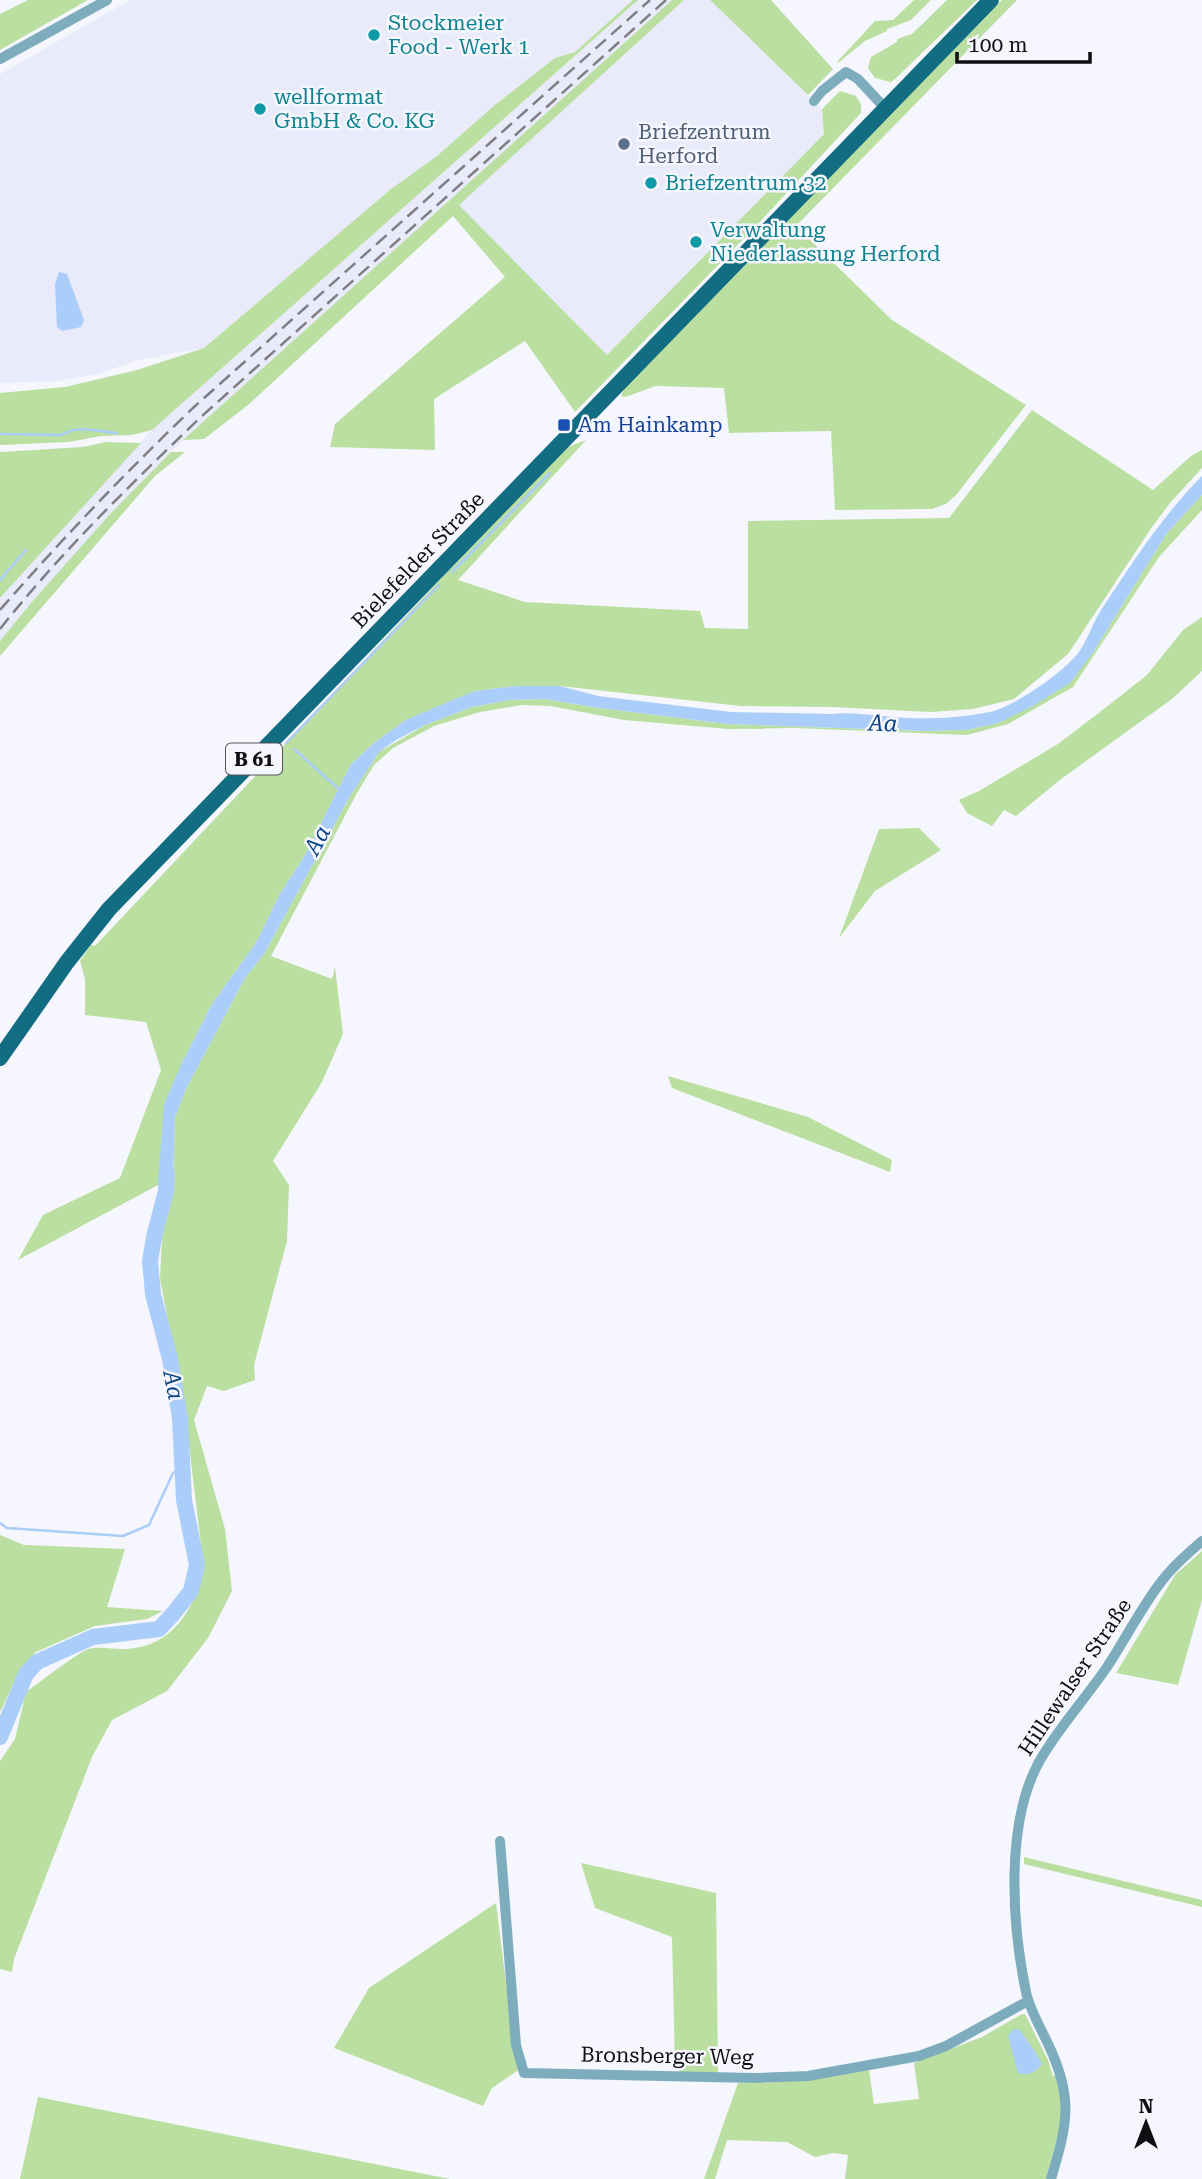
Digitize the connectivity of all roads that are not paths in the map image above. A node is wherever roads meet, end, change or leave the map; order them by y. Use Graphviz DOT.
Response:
graph roads {
  1 [pos="107,0"];
  2 [pos="991,0"];
  3 [pos="0,60"];
  4 [pos="814,101"];
  5 [pos="885,107"];
  6 [pos="0,1058"];
  7 [pos="1202,1541"];
  8 [pos="500,1841"];
  9 [pos="1028,2001"];
  10 [pos="1051,2179"];
  1 -- 3 [label="street"];
  2 -- 5 [label="main road, Bielefelder Straße / B 61"];
  4 -- 5 [label="street"];
  5 -- 6 [label="main road, Bielefelder Straße / B 61"];
  7 -- 9 [label="street, Hillewalser Straße"];
  8 -- 9 [label="street, Bronsberger Weg"];
  9 -- 10 [label="street, Hillewalser Straße"];
}
